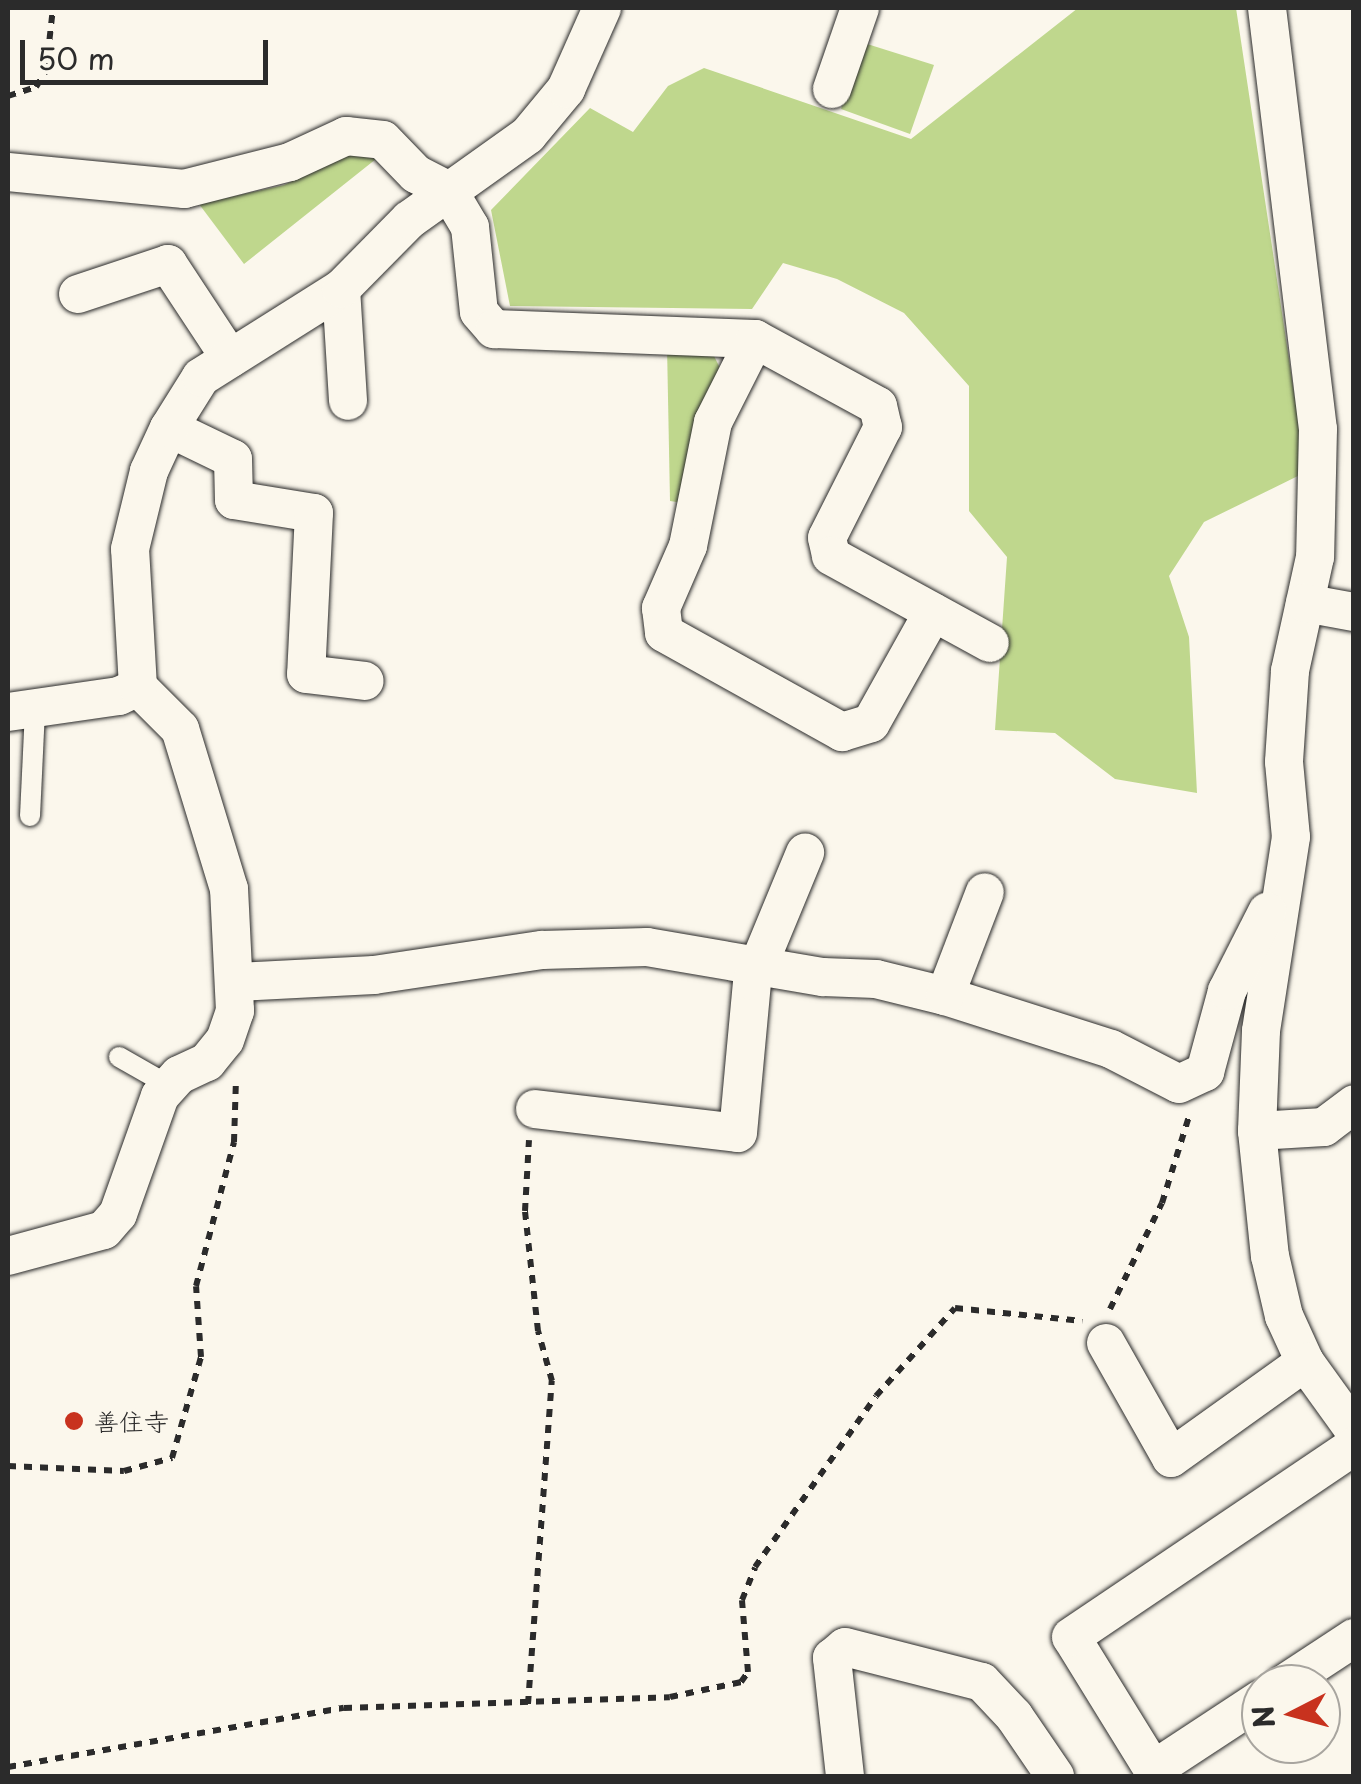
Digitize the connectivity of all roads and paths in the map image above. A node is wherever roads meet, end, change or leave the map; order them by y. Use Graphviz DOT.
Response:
graph roads {
  1 [pos="53,8"];
  2 [pos="602,8"];
  3 [pos="860,8"];
  4 [pos="1267,8"];
  5 [pos="832,89"];
  6 [pos="8,96"];
  7 [pos="8,172"];
  8 [pos="448,190"];
  9 [pos="340,289"];
  10 [pos="78,294"];
  11 [pos="754,339"];
  12 [pos="230,358"];
  13 [pos="348,400"];
  14 [pos="1336,426"];
  15 [pos="169,428"];
  16 [pos="1304,603"];
  17 [pos="933,612"];
  18 [pos="1354,612"];
  19 [pos="990,642"];
  20 [pos="364,681"];
  21 [pos="138,686"];
  22 [pos="21,710"];
  23 [pos="30,816"];
  24 [pos="805,852"];
  25 [pos="1281,886"];
  26 [pos="985,892"];
  27 [pos="759,963"];
  28 [pos="237,982"];
  29 [pos="946,996"];
  30 [pos="221,1045"];
  31 [pos="120,1057"];
  32 [pos="1193,1083"];
  33 [pos="170,1086"];
  34 [pos="1354,1104"];
  35 [pos="535,1109"];
  36 [pos="1257,1131"];
  37 [pos="8,1256"];
  38 [pos="1100,1326"];
  39 [pos="1304,1362"];
  40 [pos="1354,1430"];
  41 [pos="1354,1446"];
  42 [pos="8,1466"];
  43 [pos="1354,1638"];
  44 [pos="1314,1664"];
  45 [pos="528,1704"];
  46 [pos="1241,1713"];
  47 [pos="8,1767"];
  48 [pos="1155,1773"];
  49 [pos="844,1776"];
  50 [pos="1055,1776"];
  1 -- 6 [label="path"];
  2 -- 8 [label="street"];
  3 -- 5 [label="street"];
  4 -- 14 [label="street"];
  7 -- 8 [label="street"];
  8 -- 9 [label="street"];
  8 -- 11 [label="street"];
  9 -- 12 [label="street"];
  9 -- 13 [label="street"];
  10 -- 12 [label="street"];
  11 -- 17 [label="street"];
  11 -- 17 [label="street"];
  12 -- 15 [label="street"];
  14 -- 16 [label="street"];
  15 -- 20 [label="street"];
  15 -- 21 [label="street"];
  16 -- 18 [label="street"];
  16 -- 25 [label="street"];
  17 -- 19 [label="street"];
  21 -- 22 [label="street"];
  21 -- 28 [label="street"];
  22 -- 23 [label="lane"];
  24 -- 27 [label="street"];
  25 -- 32 [label="street"];
  25 -- 36 [label="street"];
  26 -- 29 [label="street"];
  27 -- 28 [label="street"];
  27 -- 29 [label="street"];
  27 -- 35 [label="street"];
  28 -- 30 [label="street"];
  29 -- 32 [label="street"];
  30 -- 33 [label="street"];
  30 -- 42 [label="path"];
  31 -- 33 [label="lane"];
  32 -- 38 [label="path"];
  33 -- 37 [label="street"];
  34 -- 36 [label="street"];
  35 -- 45 [label="path"];
  36 -- 39 [label="street"];
  38 -- 39 [label="street"];
  38 -- 45 [label="path"];
  39 -- 40 [label="street"];
  41 -- 48 [label="street"];
  43 -- 44 [label="street"];
  45 -- 47 [label="path"];
  46 -- 48 [label="street"];
  49 -- 50 [label="street"];
}
